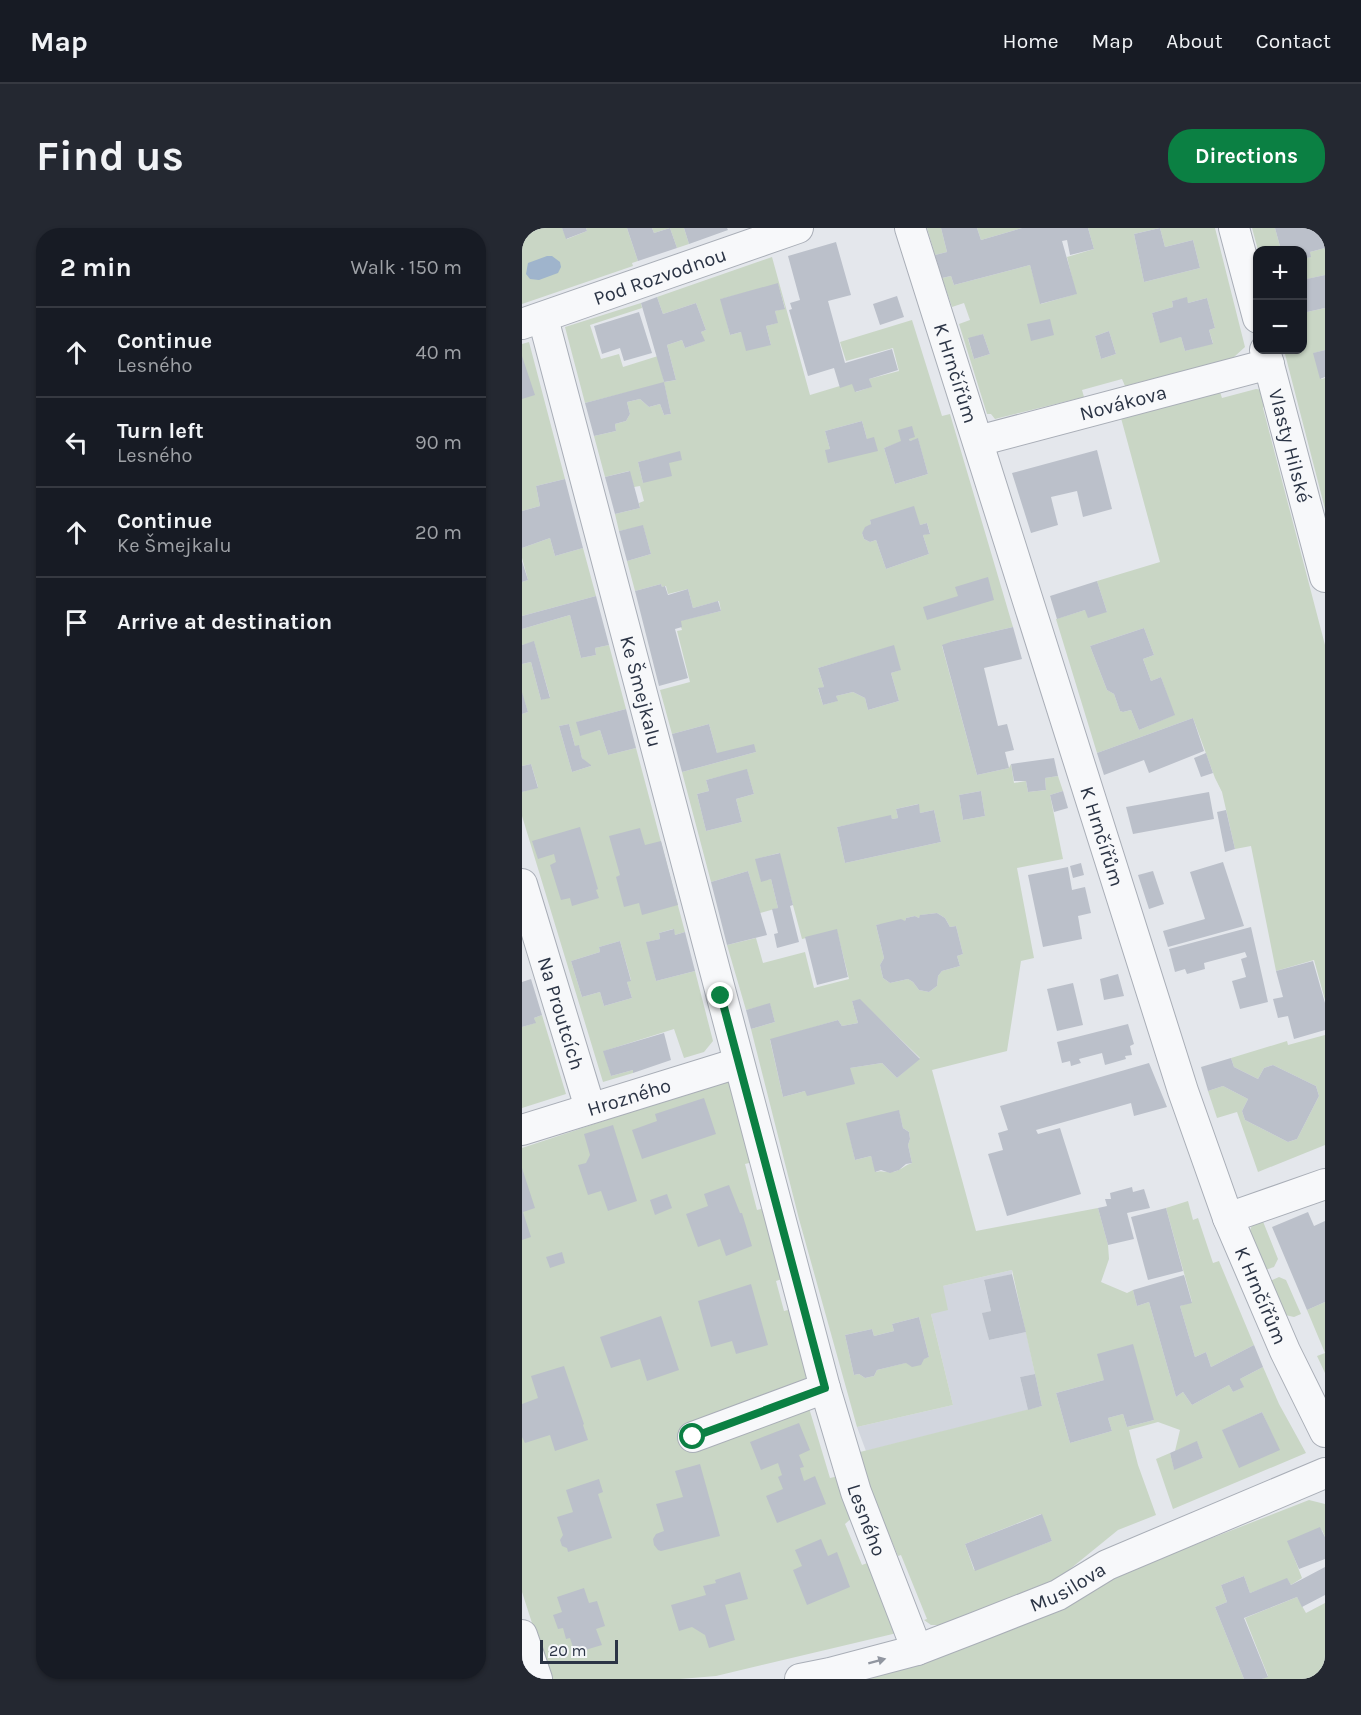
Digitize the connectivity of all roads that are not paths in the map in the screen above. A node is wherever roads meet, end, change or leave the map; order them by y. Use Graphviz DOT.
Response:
graph roads {
  1 [pos="798,228"];
  2 [pos="910,228"];
  3 [pos="1234,228"];
  4 [pos="1253,302"];
  5 [pos="532,321"];
  6 [pos="1267,357"];
  7 [pos="978,441"];
  8 [pos="1325,577"];
  9 [pos="522,884"];
  10 [pos="738,1063"];
  11 [pos="590,1108"];
  12 [pos="522,1130"];
  13 [pos="1325,1184"];
  14 [pos="1228,1218"];
  15 [pos="825,1388"];
  16 [pos="1325,1432"];
  17 [pos="693,1437"];
  18 [pos="1325,1473"];
  19 [pos="522,1635"];
  20 [pos="917,1650"];
  21 [pos="537,1679"];
  22 [pos="800,1679"];
  1 -- 5 [label="street, Pod Rozvodnou"];
  2 -- 7 [label="street, K Hrnčířům"];
  3 -- 4 [label="street"];
  5 -- 10 [label="street, Ke Šmejkalu"];
  6 -- 7 [label="street, Novákova"];
  6 -- 8 [label="street, Vlasty Hilské"];
  7 -- 14 [label="street, K Hrnčířům"];
  9 -- 11 [label="street, Na Proutcích"];
  10 -- 11 [label="street, Hrozného"];
  10 -- 15 [label="street, Lesného"];
  11 -- 12 [label="street, Hrozného"];
  13 -- 14 [label="street"];
  14 -- 16 [label="street, K Hrnčířům"];
  15 -- 17 [label="street"];
  15 -- 20 [label="street, Lesného"];
  18 -- 20 [label="street, Musilova"];
  19 -- 21 [label="street"];
  22 -- 20 [label="street, Musilova, one-way"];
}
